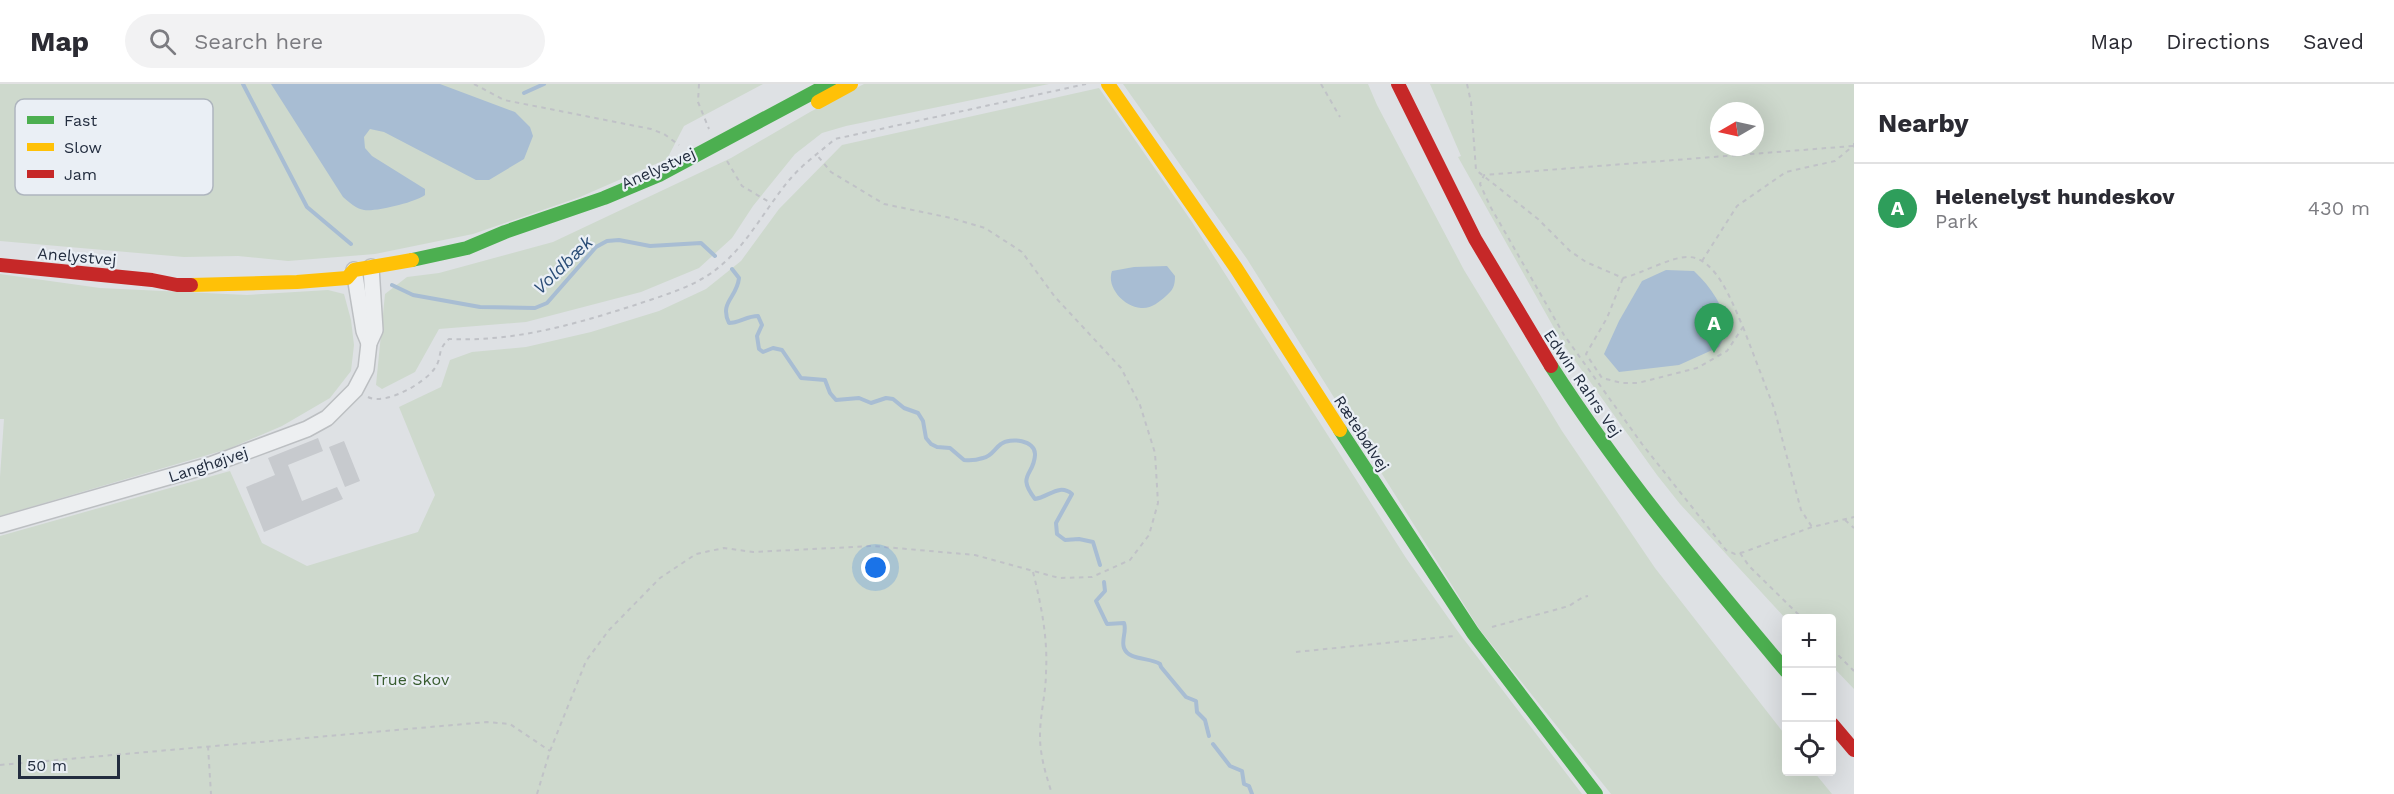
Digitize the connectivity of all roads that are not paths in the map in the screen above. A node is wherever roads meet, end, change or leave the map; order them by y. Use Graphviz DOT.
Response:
graph roads {
  1 [pos="829,84"];
  2 [pos="851,84"];
  3 [pos="1108,84"];
  4 [pos="1398,84"];
  5 [pos="721,150"];
  6 [pos="467,249"];
  7 [pos="0,265"];
  8 [pos="371,267"];
  9 [pos="354,270"];
  10 [pos="369,343"];
  11 [pos="0,525"];
  12 [pos="1783,668"];
  13 [pos="1836,729"];
  14 [pos="1854,750"];
  15 [pos="1596,794"];
  1 -- 5 [label="main road, Anelystvej"];
  2 -- 5 [label="main road, Anelystvej"];
  3 -- 15 [label="main road, Rætebølvej"];
  4 -- 12 [label="main road, Edwin Rahrs Vej"];
  5 -- 6 [label="main road, Anelystvej"];
  5 -- 6 [label="main road, Anelystvej"];
  6 -- 8 [label="main road, Anelystvej"];
  7 -- 9 [label="main road, Anelystvej"];
  8 -- 9 [label="main road, Anelystvej"];
  8 -- 10 [label="street, Langhøjvej"];
  9 -- 10 [label="street, Langhøjvej"];
  10 -- 11 [label="street, Langhøjvej"];
  13 -- 14 [label="main road"];
}
